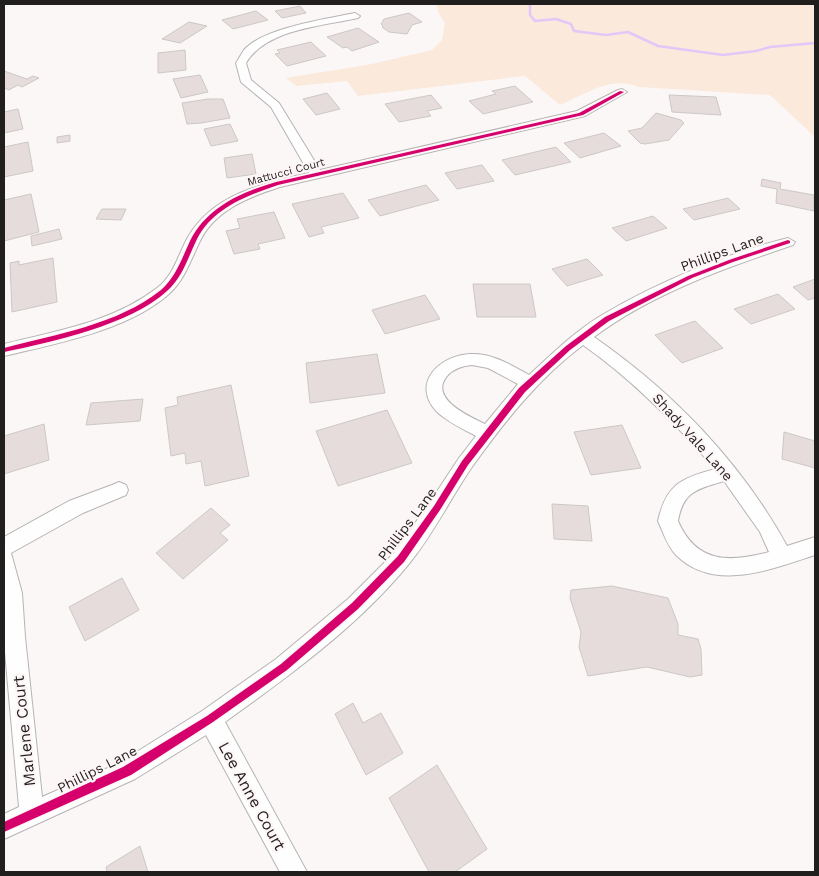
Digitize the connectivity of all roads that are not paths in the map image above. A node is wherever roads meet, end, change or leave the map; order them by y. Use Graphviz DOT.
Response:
graph roads {
  1 [pos="355,16"];
  2 [pos="622,92"];
  3 [pos="316,175"];
  4 [pos="788,242"];
  5 [pos="583,337"];
  6 [pos="4,350"];
  7 [pos="530,383"];
  8 [pos="487,433"];
  9 [pos="727,472"];
  10 [pos="119,490"];
  11 [pos="815,546"];
  12 [pos="4,547"];
  13 [pos="782,556"];
  14 [pos="4,559"];
  15 [pos="210,719"];
  16 [pos="32,815"];
  17 [pos="4,827"];
  18 [pos="294,872"];
  1 -- 3 [label="street"];
  2 -- 3 [label="street, Mattucci Court"];
  3 -- 6 [label="street, Mattucci Court"];
  4 -- 5 [label="street, Phillips Lane"];
  5 -- 7 [label="street, Phillips Lane"];
  5 -- 9 [label="street, Shady Vale Lane"];
  7 -- 8 [label="street, Phillips Lane"];
  7 -- 8 [label="street"];
  8 -- 15 [label="street, Phillips Lane"];
  9 -- 13 [label="street, Shady Vale Lane"];
  9 -- 13 [label="street"];
  10 -- 12 [label="street"];
  11 -- 13 [label="street"];
  14 -- 16 [label="street, Marlene Court"];
  15 -- 16 [label="street, Phillips Lane"];
  15 -- 18 [label="street, Lee Anne Court"];
  16 -- 17 [label="street, Phillips Lane"];
}
